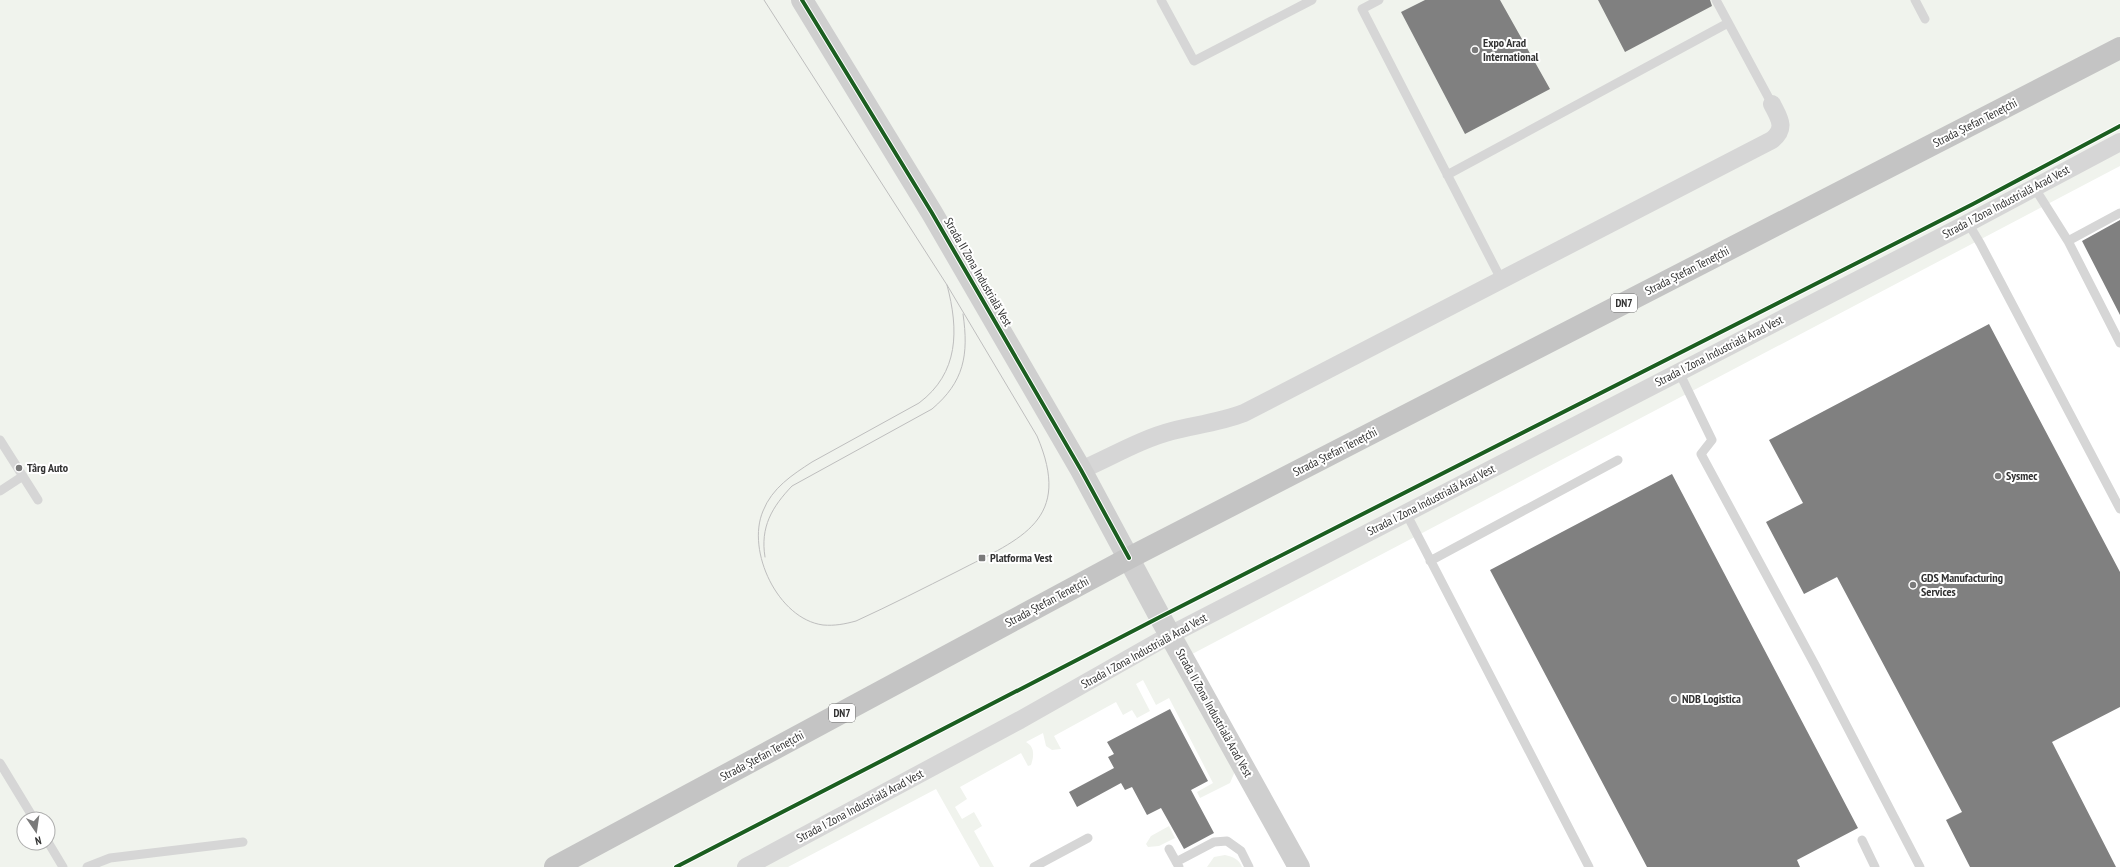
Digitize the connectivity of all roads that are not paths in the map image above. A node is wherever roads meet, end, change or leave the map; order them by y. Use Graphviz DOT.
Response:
graph roads {
  1 [pos="802,0"];
  2 [pos="1161,0"];
  3 [pos="1312,0"];
  4 [pos="1379,0"];
  5 [pos="1716,0"];
  6 [pos="1915,0"];
  7 [pos="1925,19"];
  8 [pos="1728,23"];
  9 [pos="2120,48"];
  10 [pos="1772,104"];
  11 [pos="2120,142"];
  12 [pos="1447,175"];
  13 [pos="2034,188"];
  14 [pos="2120,212"];
  15 [pos="1968,223"];
  16 [pos="2068,241"];
  17 [pos="1502,280"];
  18 [pos="2120,343"];
  19 [pos="1679,372"];
  20 [pos="0,440"];
  21 [pos="1618,460"];
  22 [pos="1081,470"];
  23 [pos="23,476"];
  24 [pos="0,491"];
  25 [pos="38,500"];
  26 [pos="2120,509"];
  27 [pos="1406,513"];
  28 [pos="1129,558"];
  29 [pos="1430,562"];
  30 [pos="1170,636"];
  31 [pos="0,763"];
  32 [pos="29,811"];
  33 [pos="1088,838"];
  34 [pos="1862,840"];
  35 [pos="243,842"];
  36 [pos="1169,850"];
  37 [pos="53,851"];
  38 [pos="1177,865"];
  39 [pos="63,867"];
  40 [pos="87,867"];
  41 [pos="554,867"];
  42 [pos="746,867"];
  43 [pos="1034,867"];
  44 [pos="1249,867"];
  45 [pos="1299,867"];
  46 [pos="1589,867"];
  47 [pos="1875,867"];
  48 [pos="1920,867"];
  1 -- 22 [label="street, Strada II Zona Industrială Vest"];
  2 -- 3 [label="lane"];
  4 -- 12 [label="lane"];
  5 -- 8 [label="lane"];
  6 -- 7 [label="lane"];
  8 -- 10 [label="lane"];
  8 -- 12 [label="lane"];
  9 -- 28 [label="highway, Strada Ștefan Tenețchi / DN7"];
  10 -- 17 [label="street"];
  11 -- 13 [label="street, Strada I Zona Industrială Arad Vest"];
  12 -- 17 [label="lane"];
  13 -- 15 [label="street, Strada I Zona Industrială Arad Vest"];
  13 -- 16 [label="lane"];
  14 -- 16 [label="lane"];
  15 -- 19 [label="street, Strada I Zona Industrială Arad Vest"];
  15 -- 26 [label="lane"];
  16 -- 18 [label="lane"];
  17 -- 22 [label="street"];
  19 -- 27 [label="street, Strada I Zona Industrială Arad Vest"];
  19 -- 48 [label="lane"];
  20 -- 23 [label="lane"];
  21 -- 29 [label="lane"];
  22 -- 28 [label="street, Strada II Zona Industrială Vest"];
  23 -- 24 [label="lane"];
  23 -- 25 [label="lane"];
  27 -- 29 [label="lane"];
  27 -- 30 [label="street, Strada I Zona Industrială Arad Vest"];
  28 -- 30 [label="street, Strada II Zona Industrială Arad Vest"];
  28 -- 41 [label="highway, Strada Ștefan Tenețchi / DN7"];
  29 -- 46 [label="lane"];
  30 -- 42 [label="street, Strada I Zona Industrială Arad Vest"];
  30 -- 45 [label="street, Strada II Zona Industrială Arad Vest"];
  31 -- 32 [label="lane"];
  33 -- 43 [label="lane"];
  34 -- 47 [label="lane"];
  35 -- 40 [label="lane"];
  36 -- 38 [label="lane"];
  37 -- 39 [label="lane"];
  38 -- 44 [label="lane"];
}
